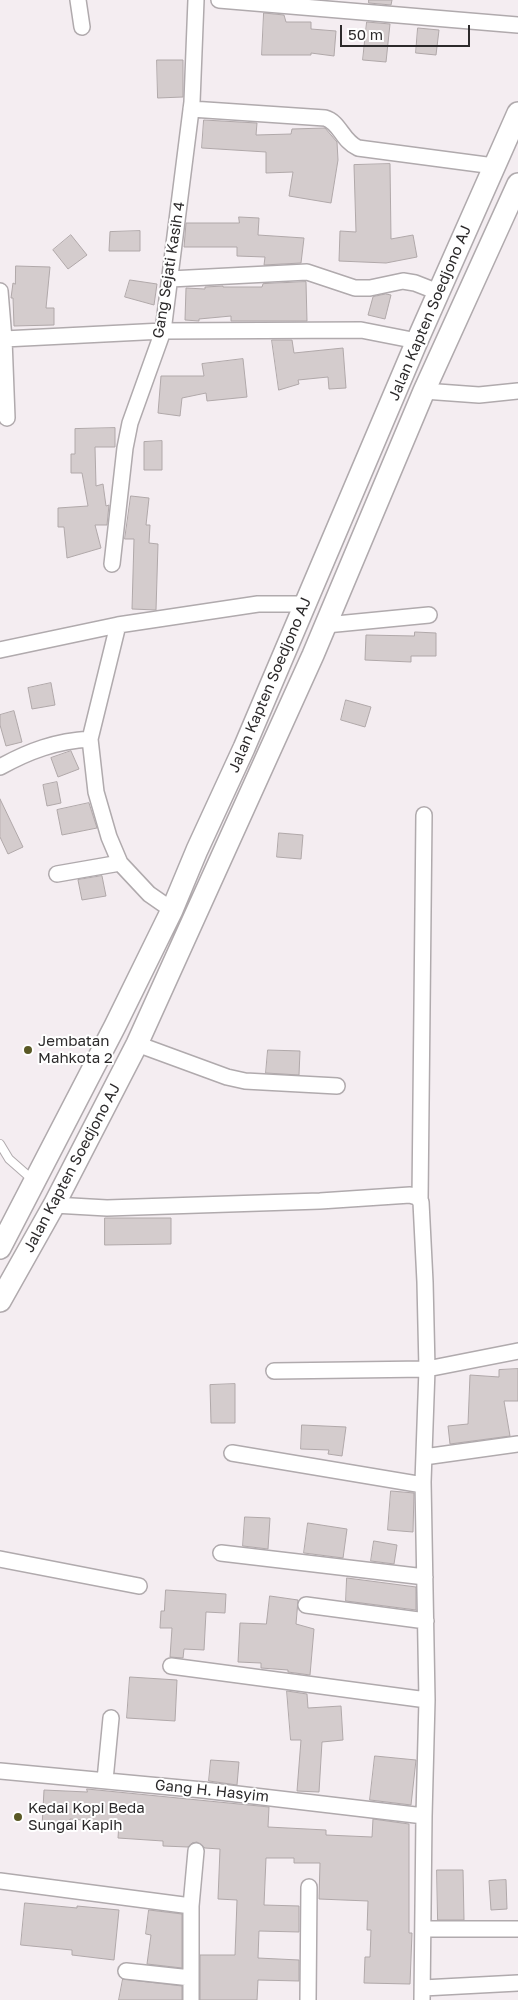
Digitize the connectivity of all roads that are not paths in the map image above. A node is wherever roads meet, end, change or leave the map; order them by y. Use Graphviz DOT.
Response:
graph roads {
  1 [pos="78,0"];
  2 [pos="196,0"];
  3 [pos="219,0"];
  4 [pos="518,25"];
  5 [pos="82,27"];
  6 [pos="191,109"];
  7 [pos="518,113"];
  8 [pos="494,166"];
  9 [pos="518,184"];
  10 [pos="170,279"];
  11 [pos="0,291"];
  12 [pos="438,292"];
  13 [pos="163,332"];
  14 [pos="4,339"];
  15 [pos="417,341"];
  16 [pos="424,391"];
  17 [pos="518,391"];
  18 [pos="7,418"];
  19 [pos="112,564"];
  20 [pos="304,604"];
  21 [pos="429,615"];
  22 [pos="326,624"];
  23 [pos="118,625"];
  24 [pos="286,646"];
  25 [pos="0,650"];
  26 [pos="313,655"];
  27 [pos="90,739"];
  28 [pos="0,767"];
  29 [pos="424,815"];
  30 [pos="120,863"];
  31 [pos="57,874"];
  32 [pos="172,910"];
  33 [pos="137,1044"];
  34 [pos="337,1086"];
  35 [pos="0,1144"];
  36 [pos="34,1181"];
  37 [pos="420,1199"];
  38 [pos="54,1205"];
  39 [pos="0,1248"];
  40 [pos="0,1301"];
  41 [pos="518,1351"];
  42 [pos="427,1369"];
  43 [pos="274,1371"];
  44 [pos="518,1444"];
  45 [pos="232,1453"];
  46 [pos="424,1456"];
  47 [pos="423,1485"];
  48 [pos="222,1552"];
  49 [pos="0,1559"];
  50 [pos="425,1578"];
  51 [pos="139,1586"];
  52 [pos="306,1604"];
  53 [pos="426,1621"];
  54 [pos="171,1666"];
  55 [pos="427,1700"];
  56 [pos="111,1718"];
  57 [pos="0,1771"];
  58 [pos="105,1780"];
  59 [pos="424,1816"];
  60 [pos="196,1850"];
  61 [pos="0,1882"];
  62 [pos="308,1887"];
  63 [pos="191,1906"];
  64 [pos="518,1928"];
  65 [pos="424,1929"];
  66 [pos="126,1971"];
  67 [pos="191,1978"];
  68 [pos="518,1983"];
  69 [pos="423,1994"];
  70 [pos="191,2000"];
  71 [pos="308,2000"];
  1 -- 5 [label="street"];
  2 -- 6 [label="street, Gang Sejati Kasih 4"];
  3 -- 4 [label="street"];
  6 -- 8 [label="street"];
  6 -- 10 [label="street, Gang Sejati Kasih 4"];
  7 -- 8 [label="main road, Jalan Kapten Soedjono AJ"];
  8 -- 12 [label="main road, Jalan Kapten Soedjono AJ"];
  9 -- 16 [label="main road, Jalan Kapten Soedjono AJ"];
  10 -- 12 [label="street"];
  10 -- 13 [label="street, Gang Sejati Kasih 4"];
  11 -- 14 [label="street"];
  12 -- 15 [label="main road, Jalan Kapten Soedjono AJ"];
  13 -- 14 [label="street"];
  13 -- 15 [label="street"];
  13 -- 19 [label="street, Gang Sejati Kasih 4"];
  14 -- 18 [label="street"];
  15 -- 20 [label="main road, Jalan Kapten Soedjono AJ"];
  16 -- 17 [label="street"];
  16 -- 22 [label="main road, Jalan Kapten Soedjono AJ"];
  20 -- 23 [label="street"];
  20 -- 24 [label="main road, Jalan Kapten Soedjono AJ"];
  21 -- 22 [label="street"];
  22 -- 26 [label="main road, Jalan Kapten Soedjono AJ"];
  23 -- 25 [label="street"];
  23 -- 27 [label="street"];
  24 -- 26 [label="main road"];
  24 -- 32 [label="main road, Jalan Kapten Soedjono AJ"];
  26 -- 33 [label="main road, Jalan Kapten Soedjono AJ"];
  27 -- 28 [label="street"];
  27 -- 30 [label="street"];
  29 -- 37 [label="street"];
  30 -- 31 [label="street"];
  30 -- 32 [label="street"];
  32 -- 36 [label="main road, Jalan Kapten Soedjono AJ"];
  33 -- 34 [label="street"];
  33 -- 38 [label="main road, Jalan Kapten Soedjono AJ"];
  35 -- 36 [label="lane"];
  36 -- 39 [label="main road, Jalan Kapten Soedjono AJ"];
  37 -- 38 [label="street"];
  37 -- 42 [label="street"];
  38 -- 40 [label="main road, Jalan Kapten Soedjono AJ"];
  41 -- 42 [label="street"];
  42 -- 43 [label="street"];
  42 -- 46 [label="street"];
  44 -- 46 [label="street"];
  45 -- 47 [label="street"];
  46 -- 47 [label="street"];
  47 -- 50 [label="street"];
  48 -- 50 [label="street"];
  49 -- 51 [label="street"];
  50 -- 53 [label="street"];
  52 -- 53 [label="street"];
  53 -- 55 [label="street"];
  54 -- 55 [label="street"];
  55 -- 59 [label="street"];
  56 -- 58 [label="street"];
  57 -- 58 [label="street, Gang H. Hasyim"];
  58 -- 59 [label="street, Gang H. Hasyim"];
  59 -- 65 [label="street"];
  60 -- 63 [label="street"];
  61 -- 63 [label="street"];
  62 -- 71 [label="street"];
  63 -- 67 [label="street"];
  64 -- 65 [label="street"];
  65 -- 69 [label="street"];
  66 -- 67 [label="street"];
  67 -- 70 [label="street"];
  68 -- 69 [label="street"];
}
